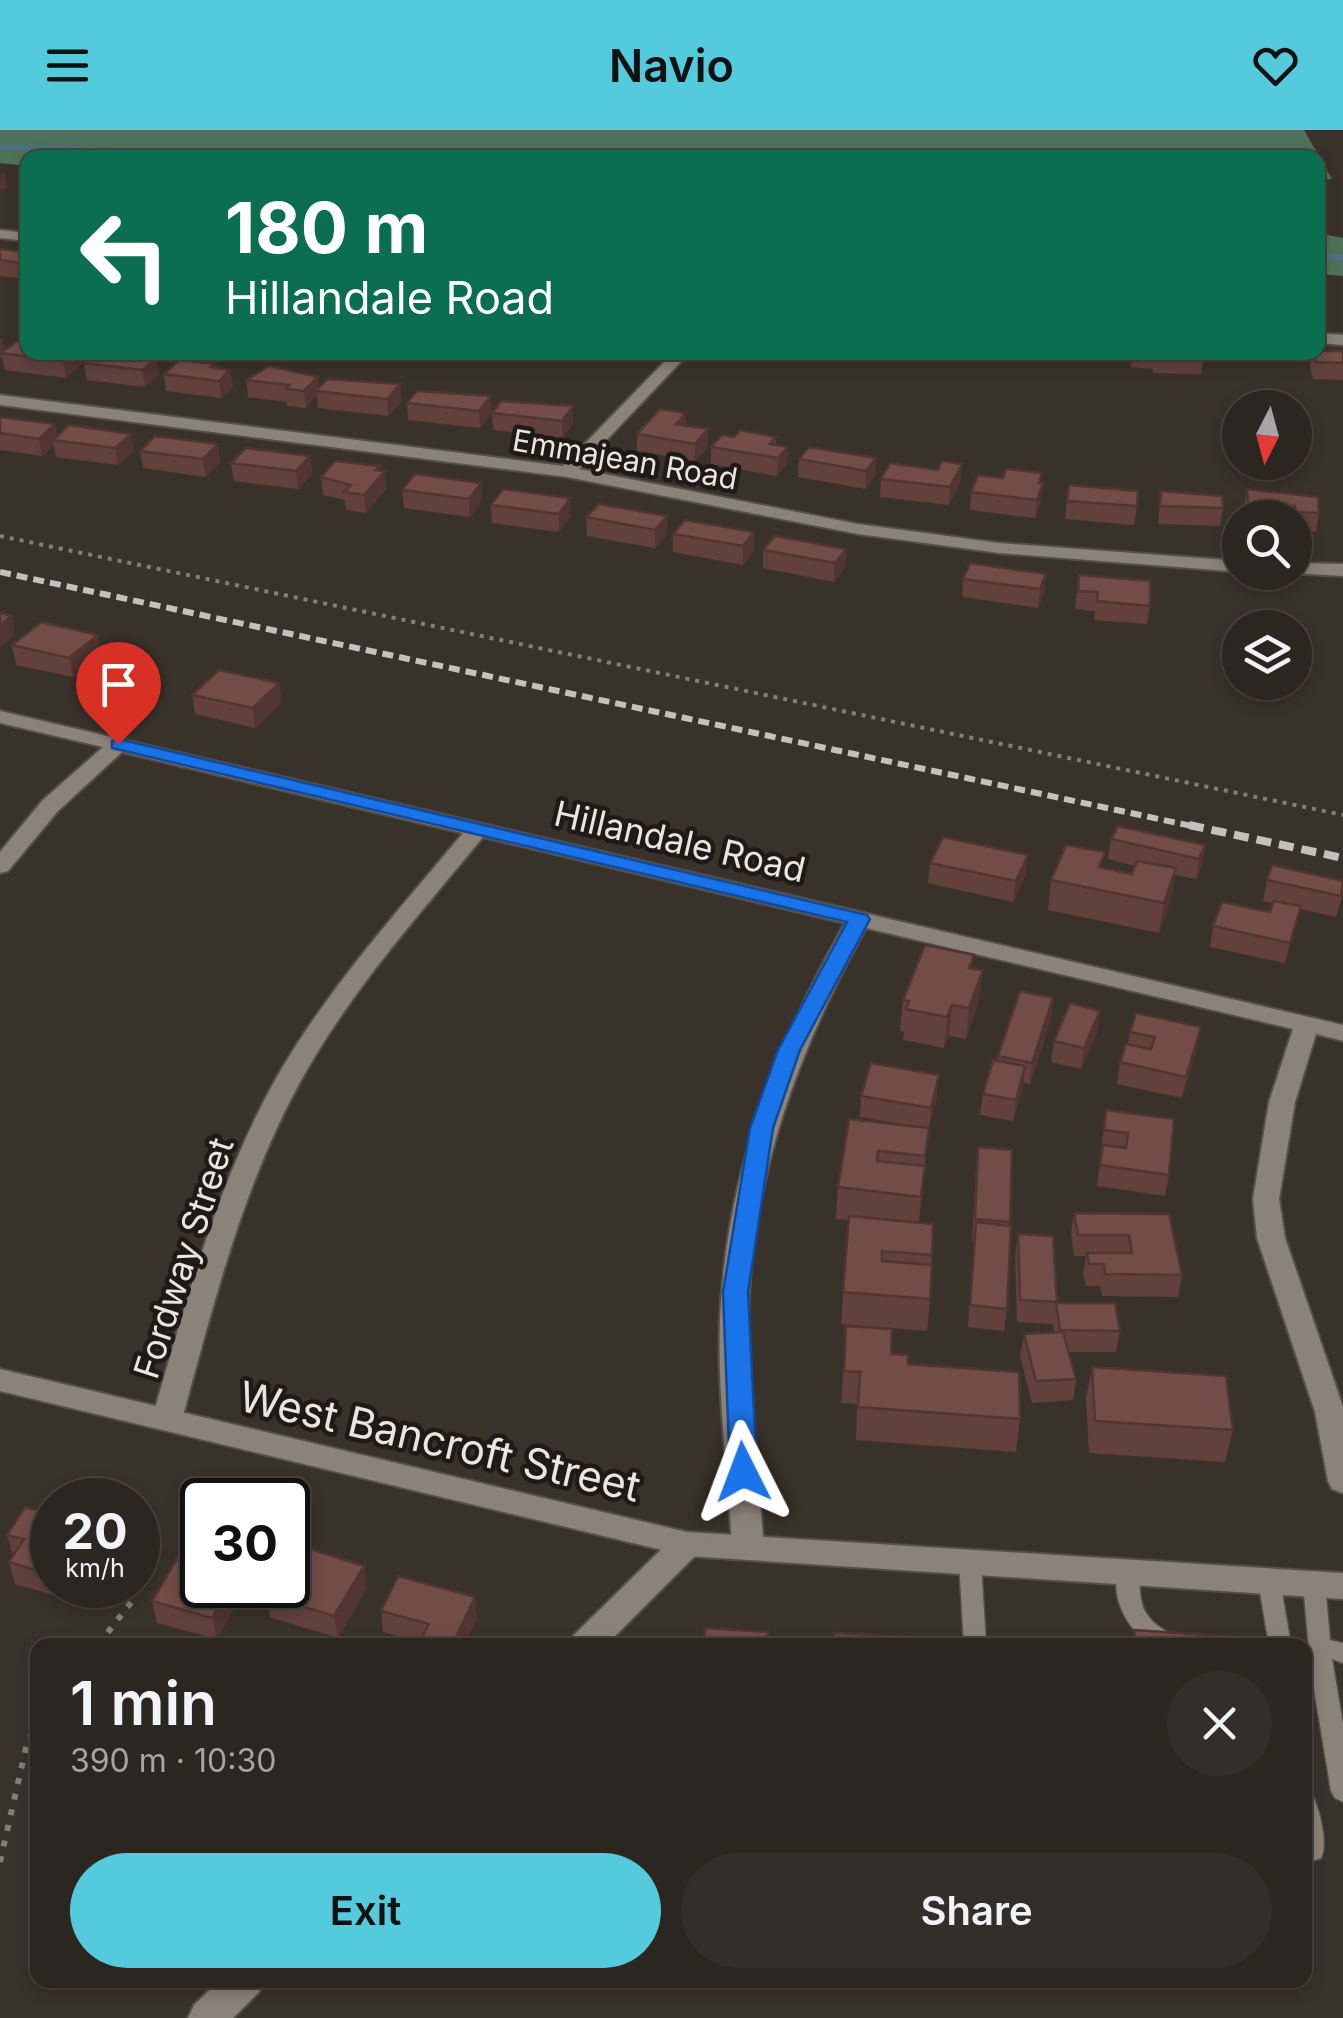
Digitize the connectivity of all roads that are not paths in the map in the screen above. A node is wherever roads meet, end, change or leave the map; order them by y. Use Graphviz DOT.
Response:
graph roads {
  1 [pos="675,360"];
  2 [pos="0,400"];
  3 [pos="566,472"];
  4 [pos="1222,566"];
  5 [pos="1312,569"];
  6 [pos="1343,570"];
  7 [pos="0,717"];
  8 [pos="118,744"];
  9 [pos="478,829"];
  10 [pos="0,866"];
  11 [pos="860,919"];
  12 [pos="1307,1025"];
  13 [pos="1343,1033"];
  14 [pos="0,1380"];
  15 [pos="167,1419"];
  16 [pos="1343,1482"];
  17 [pos="687,1544"];
  18 [pos="748,1548"];
  19 [pos="970,1562"];
  20 [pos="1128,1572"];
  21 [pos="1269,1582"];
  22 [pos="1329,1585"];
  23 [pos="592,1638"];
  24 [pos="975,1638"];
  25 [pos="1157,1638"];
  26 [pos="1279,1638"];
  27 [pos="1331,1650"];
  28 [pos="1343,1790"];
  29 [pos="238,1988"];
  30 [pos="207,2018"];
  1 -- 3 [label="street"];
  2 -- 3 [label="street, Emmajean Road"];
  3 -- 4 [label="street, Emmajean Road"];
  5 -- 6 [label="street"];
  7 -- 8 [label="street, Hillandale Road"];
  8 -- 9 [label="street, Hillandale Road"];
  8 -- 10 [label="street"];
  9 -- 11 [label="street, Hillandale Road"];
  9 -- 15 [label="street, Fordway Street"];
  11 -- 12 [label="street, Hillandale Road"];
  11 -- 18 [label="street"];
  12 -- 13 [label="street, Hillandale Road"];
  12 -- 16 [label="street"];
  14 -- 15 [label="street, West Bancroft Street"];
  15 -- 17 [label="street, West Bancroft Street"];
  17 -- 18 [label="street, West Bancroft Street"];
  17 -- 23 [label="street"];
  18 -- 19 [label="street, West Bancroft Street"];
  19 -- 20 [label="street, West Bancroft Street"];
  19 -- 24 [label="lane"];
  20 -- 21 [label="street, West Bancroft Street"];
  20 -- 25 [label="lane"];
  21 -- 22 [label="street, West Bancroft Street"];
  21 -- 26 [label="lane"];
  22 -- 27 [label="lane"];
  27 -- 28 [label="lane"];
  29 -- 30 [label="street"];
}
